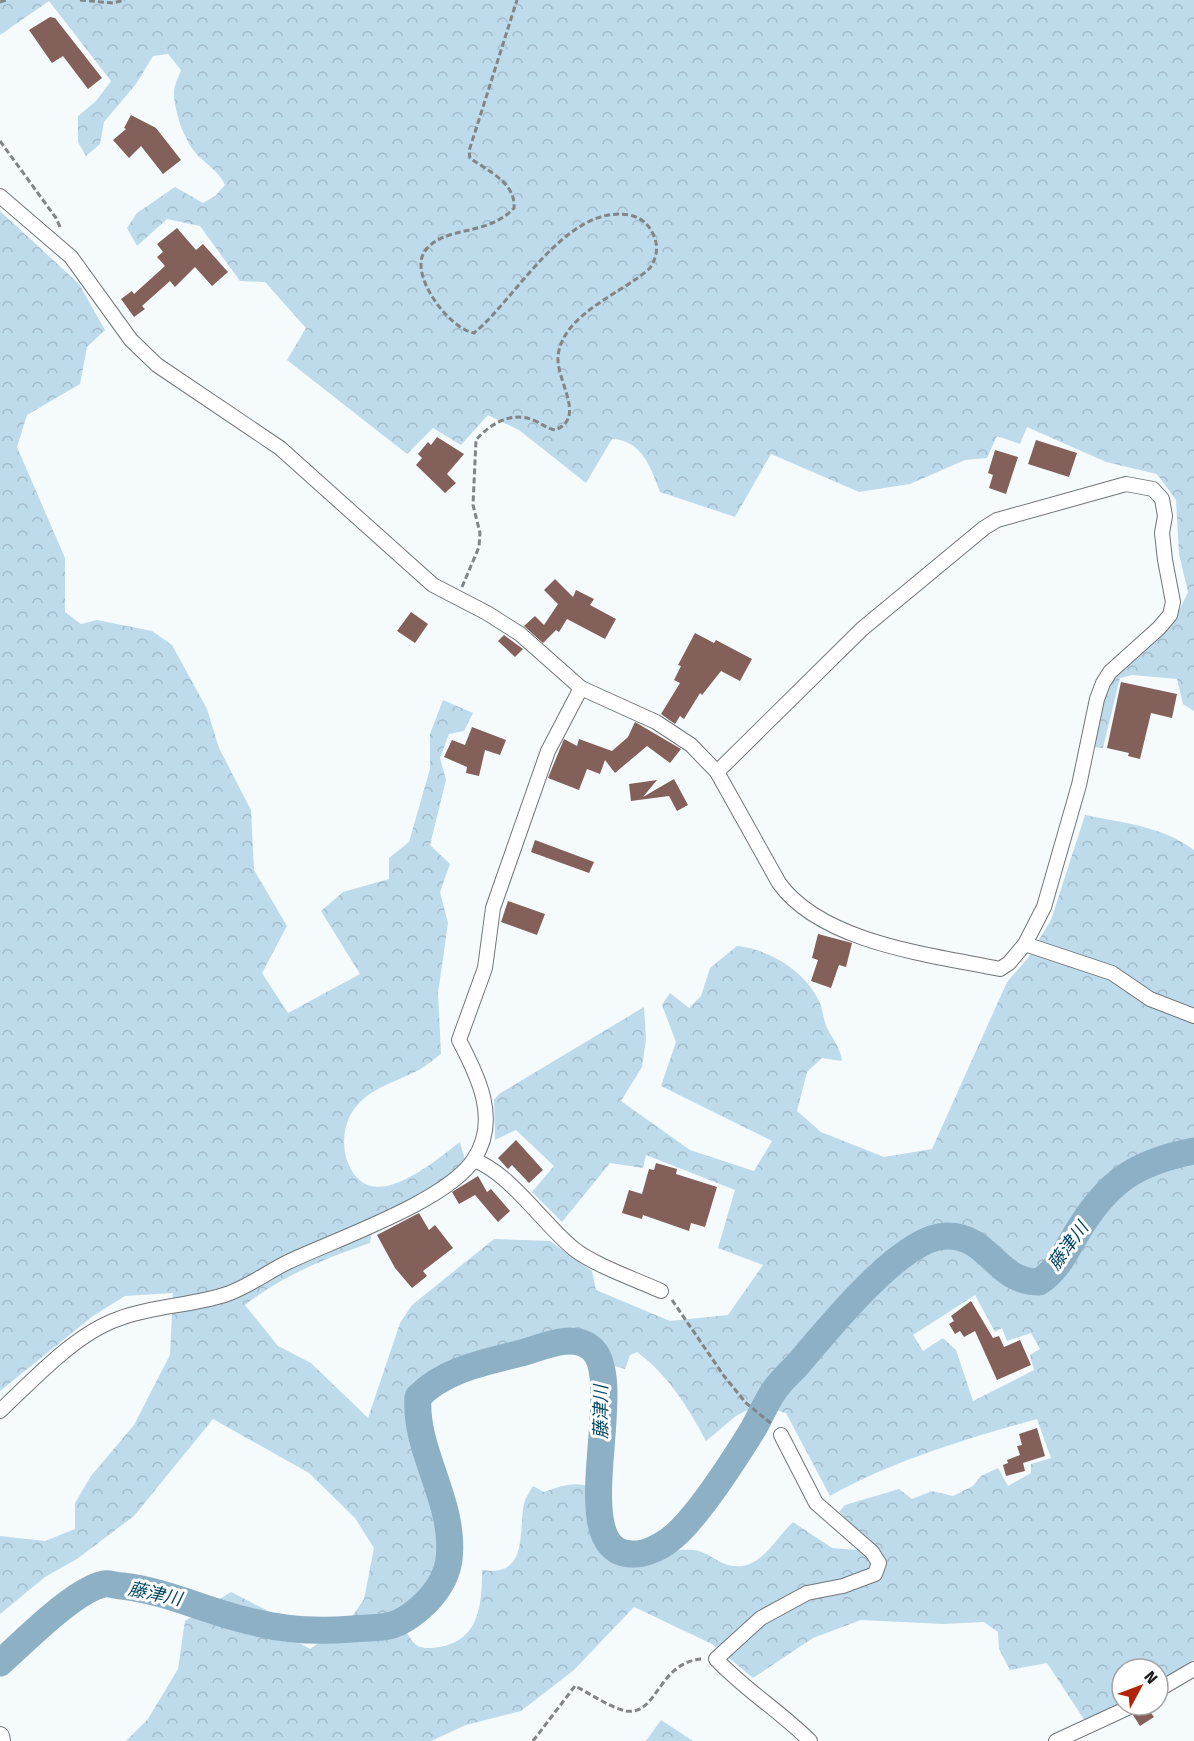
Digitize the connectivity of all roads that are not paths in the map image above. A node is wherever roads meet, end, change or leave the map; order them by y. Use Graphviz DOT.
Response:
graph roads {
  1 [pos="0,196"];
  2 [pos="581,688"];
  3 [pos="717,772"];
  4 [pos="1025,944"];
  5 [pos="1194,1016"];
  6 [pos="474,1160"];
  7 [pos="662,1291"];
  8 [pos="0,1411"];
  9 [pos="781,1435"];
  10 [pos="1194,1669"];
  11 [pos="1170,1683"];
  12 [pos="1110,1716"];
  13 [pos="0,1736"];
  14 [pos="1,1741"];
  15 [pos="810,1741"];
  16 [pos="1056,1741"];
  1 -- 2 [label="street"];
  2 -- 3 [label="street"];
  2 -- 6 [label="street"];
  3 -- 4 [label="street"];
  3 -- 4 [label="street"];
  4 -- 5 [label="street"];
  6 -- 7 [label="street"];
  6 -- 8 [label="street"];
  9 -- 15 [label="street"];
  10 -- 11 [label="street"];
  12 -- 16 [label="street"];
  13 -- 14 [label="main road"];
}
